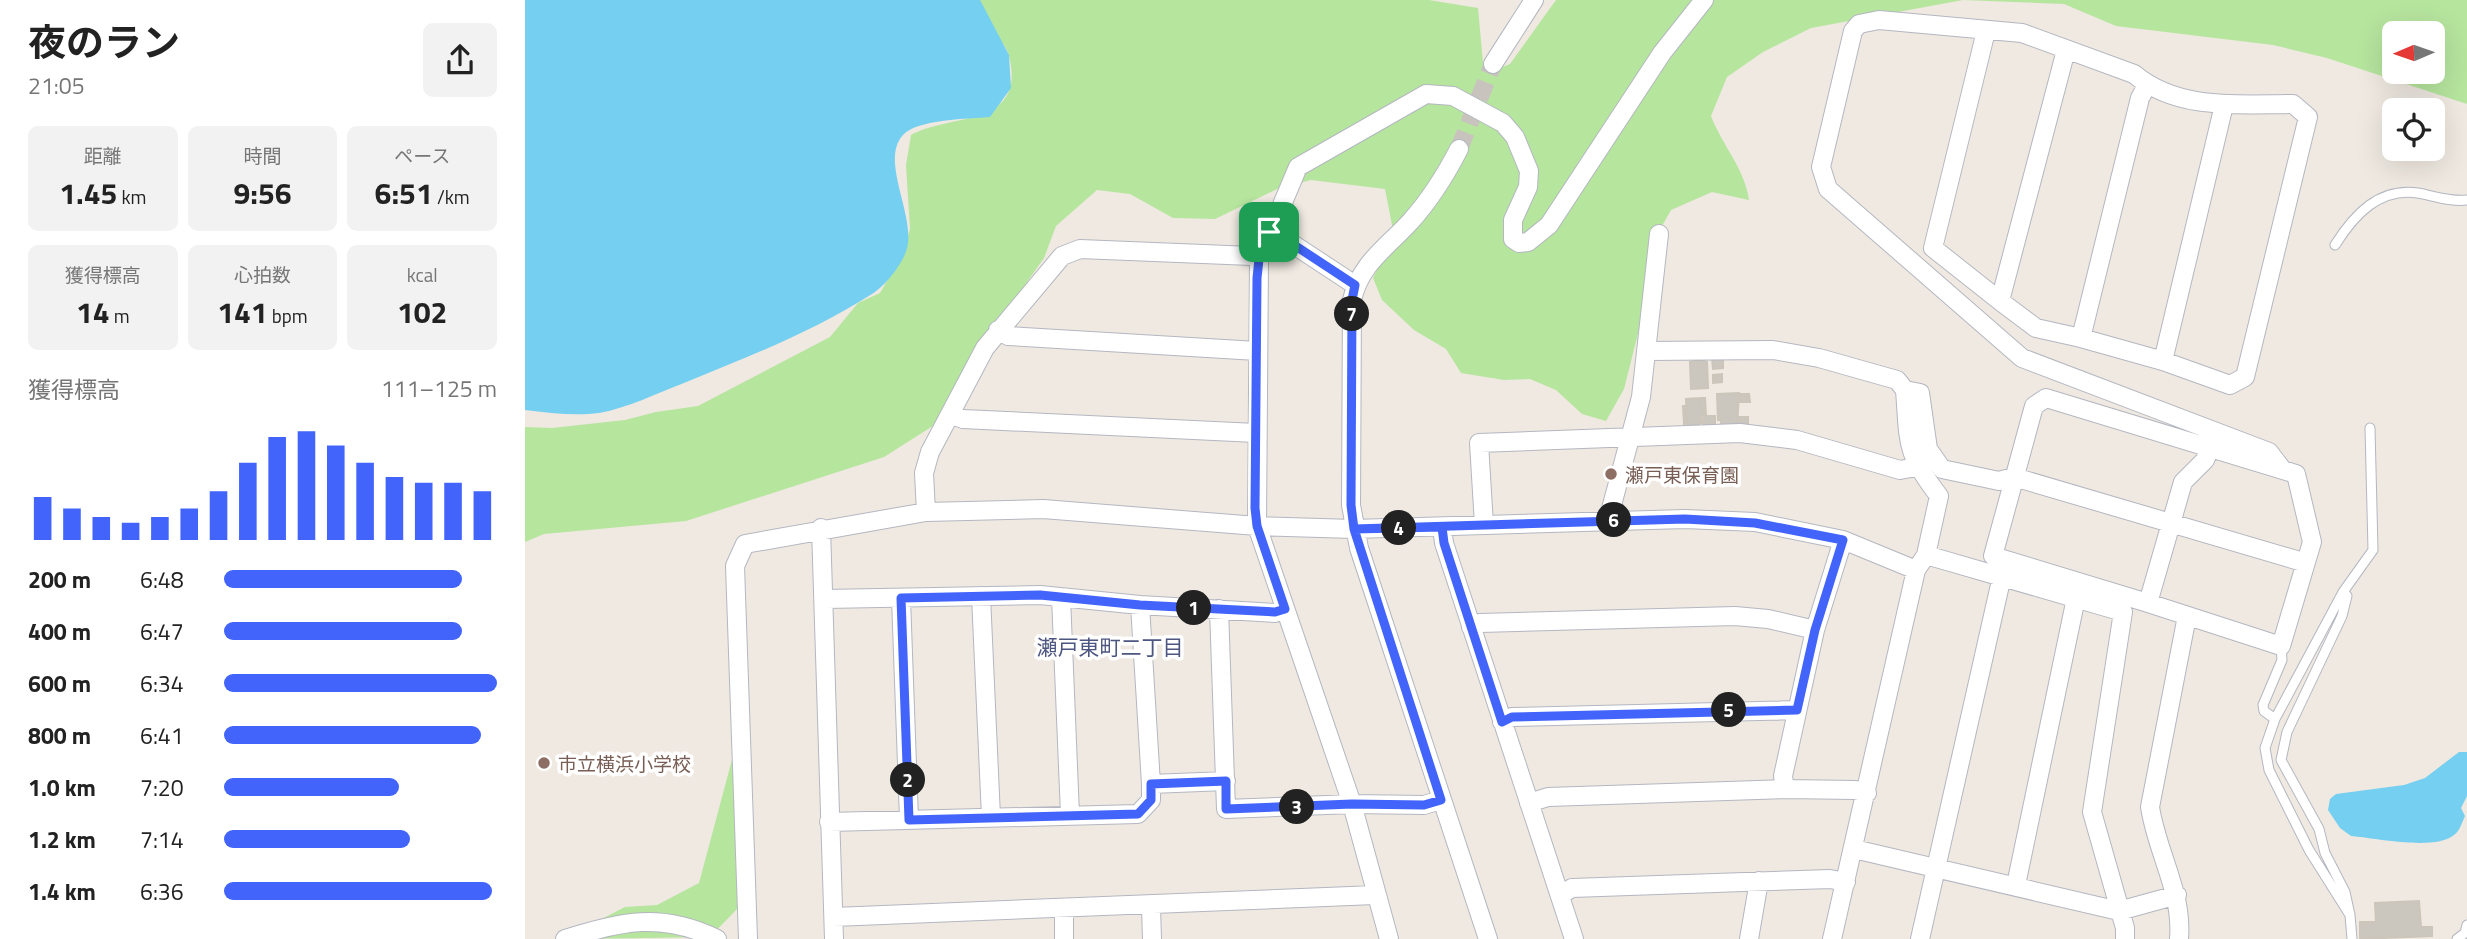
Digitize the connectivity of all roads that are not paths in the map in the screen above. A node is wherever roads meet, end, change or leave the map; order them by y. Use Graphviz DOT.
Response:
graph roads {
  1 [pos="1534,0"];
  2 [pos="1704,0"];
  3 [pos="1986,31"];
  4 [pos="2066,50"];
  5 [pos="1493,64"];
  6 [pos="2147,85"];
  7 [pos="2224,105"];
  8 [pos="1459,149"];
  9 [pos="2467,200"];
  10 [pos="1269,232"];
  11 [pos="1659,234"];
  12 [pos="2335,245"];
  13 [pos="1259,259"];
  14 [pos="1355,285"];
  15 [pos="2000,301"];
  16 [pos="997,330"];
  17 [pos="2081,338"];
  18 [pos="1257,351"];
  19 [pos="1648,351"];
  20 [pos="2163,361"];
  21 [pos="1905,390"];
  22 [pos="950,414"];
  23 [pos="2370,428"];
  24 [pos="1256,433"];
  25 [pos="1632,437"];
  26 [pos="2210,448"];
  27 [pos="1916,467"];
  28 [pos="2282,469"];
  29 [pos="2014,477"];
  30 [pos="926,512"];
  31 [pos="1608,520"];
  32 [pos="2170,521"];
  33 [pos="1484,525"];
  34 [pos="1257,526"];
  35 [pos="1442,527"];
  36 [pos="821,528"];
  37 [pos="1354,529"];
  38 [pos="1843,540"];
  39 [pos="1921,562"];
  40 [pos="2303,562"];
  41 [pos="2001,576"];
  42 [pos="2343,592"];
  43 [pos="981,596"];
  44 [pos="1062,597"];
  45 [pos="901,598"];
  46 [pos="2076,598"];
  47 [pos="825,599"];
  48 [pos="2148,603"];
  49 [pos="1140,605"];
  50 [pos="1285,609"];
  51 [pos="1219,610"];
  52 [pos="2186,616"];
  53 [pos="1471,626"];
  54 [pos="1815,630"];
  55 [pos="2281,646"];
  56 [pos="1797,710"];
  57 [pos="2275,719"];
  58 [pos="1502,722"];
  59 [pos="1226,781"];
  60 [pos="1151,784"];
  61 [pos="1785,789"];
  62 [pos="1867,793"];
  63 [pos="1441,800"];
  64 [pos="1529,803"];
  65 [pos="1352,804"];
  66 [pos="1070,815"];
  67 [pos="991,817"];
  68 [pos="909,820"];
  69 [pos="829,822"];
  70 [pos="1854,849"];
  71 [pos="1935,868"];
  72 [pos="1759,881"];
  73 [pos="1846,882"];
  74 [pos="2016,885"];
  75 [pos="1375,895"];
  76 [pos="1560,895"];
  77 [pos="2177,895"];
  78 [pos="1151,906"];
  79 [pos="1064,909"];
  80 [pos="2119,911"];
  81 [pos="2350,915"];
  82 [pos="834,917"];
  83 [pos="2467,925"];
  84 [pos="565,939"];
  85 [pos="717,939"];
  86 [pos="748,939"];
  87 [pos="834,939"];
  88 [pos="1064,939"];
  89 [pos="1152,939"];
  90 [pos="1389,939"];
  91 [pos="1487,939"];
  92 [pos="1574,939"];
  93 [pos="1749,939"];
  94 [pos="1832,939"];
  95 [pos="1920,939"];
  96 [pos="2125,939"];
  97 [pos="2179,939"];
  98 [pos="2352,939"];
  99 [pos="2457,939"];
  1 -- 5 [label="street"];
  2 -- 10 [label="street"];
  3 -- 4 [label="street"];
  3 -- 15 [label="street"];
  3 -- 28 [label="street"];
  4 -- 6 [label="street"];
  4 -- 15 [label="street"];
  6 -- 7 [label="street"];
  6 -- 17 [label="street"];
  7 -- 20 [label="street"];
  7 -- 20 [label="street"];
  8 -- 14 [label="street"];
  9 -- 12 [label="lane"];
  10 -- 13 [label="street"];
  10 -- 14 [label="street"];
  11 -- 19 [label="street"];
  13 -- 16 [label="street"];
  13 -- 18 [label="street"];
  14 -- 37 [label="street"];
  15 -- 17 [label="street"];
  16 -- 18 [label="street"];
  16 -- 22 [label="street"];
  17 -- 20 [label="street"];
  18 -- 24 [label="street"];
  19 -- 21 [label="street"];
  19 -- 25 [label="street"];
  21 -- 27 [label="street"];
  21 -- 29 [label="street"];
  22 -- 24 [label="street"];
  22 -- 30 [label="street"];
  23 -- 42 [label="lane"];
  24 -- 34 [label="street"];
  25 -- 27 [label="street"];
  25 -- 31 [label="street"];
  25 -- 33 [label="street"];
  26 -- 28 [label="street"];
  26 -- 29 [label="street"];
  26 -- 32 [label="street"];
  27 -- 39 [label="street"];
  28 -- 40 [label="street"];
  29 -- 32 [label="street"];
  29 -- 48 [label="street"];
  30 -- 34 [label="street"];
  30 -- 36 [label="street"];
  31 -- 33 [label="street"];
  31 -- 38 [label="street"];
  32 -- 40 [label="street"];
  32 -- 48 [label="street"];
  33 -- 35 [label="street"];
  34 -- 37 [label="street"];
  34 -- 50 [label="street"];
  35 -- 37 [label="street"];
  35 -- 53 [label="street"];
  36 -- 47 [label="street"];
  36 -- 86 [label="street"];
  37 -- 63 [label="street"];
  38 -- 39 [label="street"];
  38 -- 54 [label="street"];
  39 -- 41 [label="street"];
  39 -- 62 [label="street"];
  40 -- 55 [label="street"];
  41 -- 46 [label="street"];
  41 -- 71 [label="street"];
  42 -- 57 [label="lane"];
  42 -- 81 [label="lane"];
  43 -- 44 [label="street"];
  43 -- 45 [label="street"];
  43 -- 67 [label="street"];
  44 -- 49 [label="street"];
  44 -- 66 [label="street"];
  45 -- 47 [label="street"];
  45 -- 68 [label="street"];
  46 -- 74 [label="street"];
  46 -- 80 [label="street"];
  47 -- 69 [label="street"];
  48 -- 52 [label="street"];
  49 -- 51 [label="street"];
  49 -- 60 [label="street"];
  50 -- 51 [label="street"];
  50 -- 65 [label="street"];
  51 -- 59 [label="street"];
  52 -- 55 [label="street"];
  52 -- 77 [label="street"];
  53 -- 54 [label="street"];
  53 -- 58 [label="street"];
  54 -- 56 [label="street"];
  55 -- 57 [label="lane"];
  56 -- 58 [label="street"];
  56 -- 61 [label="street"];
  57 -- 81 [label="lane"];
  58 -- 64 [label="street"];
  59 -- 60 [label="street"];
  59 -- 65 [label="street"];
  60 -- 66 [label="street"];
  61 -- 62 [label="street"];
  61 -- 64 [label="street"];
  62 -- 70 [label="street"];
  63 -- 65 [label="street"];
  63 -- 91 [label="street"];
  64 -- 76 [label="street"];
  65 -- 75 [label="street"];
  66 -- 67 [label="street"];
  67 -- 68 [label="street"];
  68 -- 69 [label="street"];
  69 -- 82 [label="street"];
  70 -- 71 [label="street"];
  70 -- 73 [label="street"];
  71 -- 74 [label="street"];
  71 -- 95 [label="street"];
  72 -- 73 [label="street"];
  72 -- 76 [label="street"];
  72 -- 93 [label="street"];
  73 -- 94 [label="street"];
  74 -- 80 [label="street"];
  75 -- 78 [label="street"];
  75 -- 90 [label="street"];
  76 -- 92 [label="street"];
  77 -- 80 [label="street"];
  77 -- 97 [label="street"];
  78 -- 79 [label="street"];
  78 -- 89 [label="street"];
  79 -- 82 [label="street"];
  79 -- 88 [label="street"];
  80 -- 96 [label="street"];
  81 -- 98 [label="lane"];
  82 -- 87 [label="street"];
  83 -- 99 [label="lane"];
  84 -- 85 [label="street"];
}
